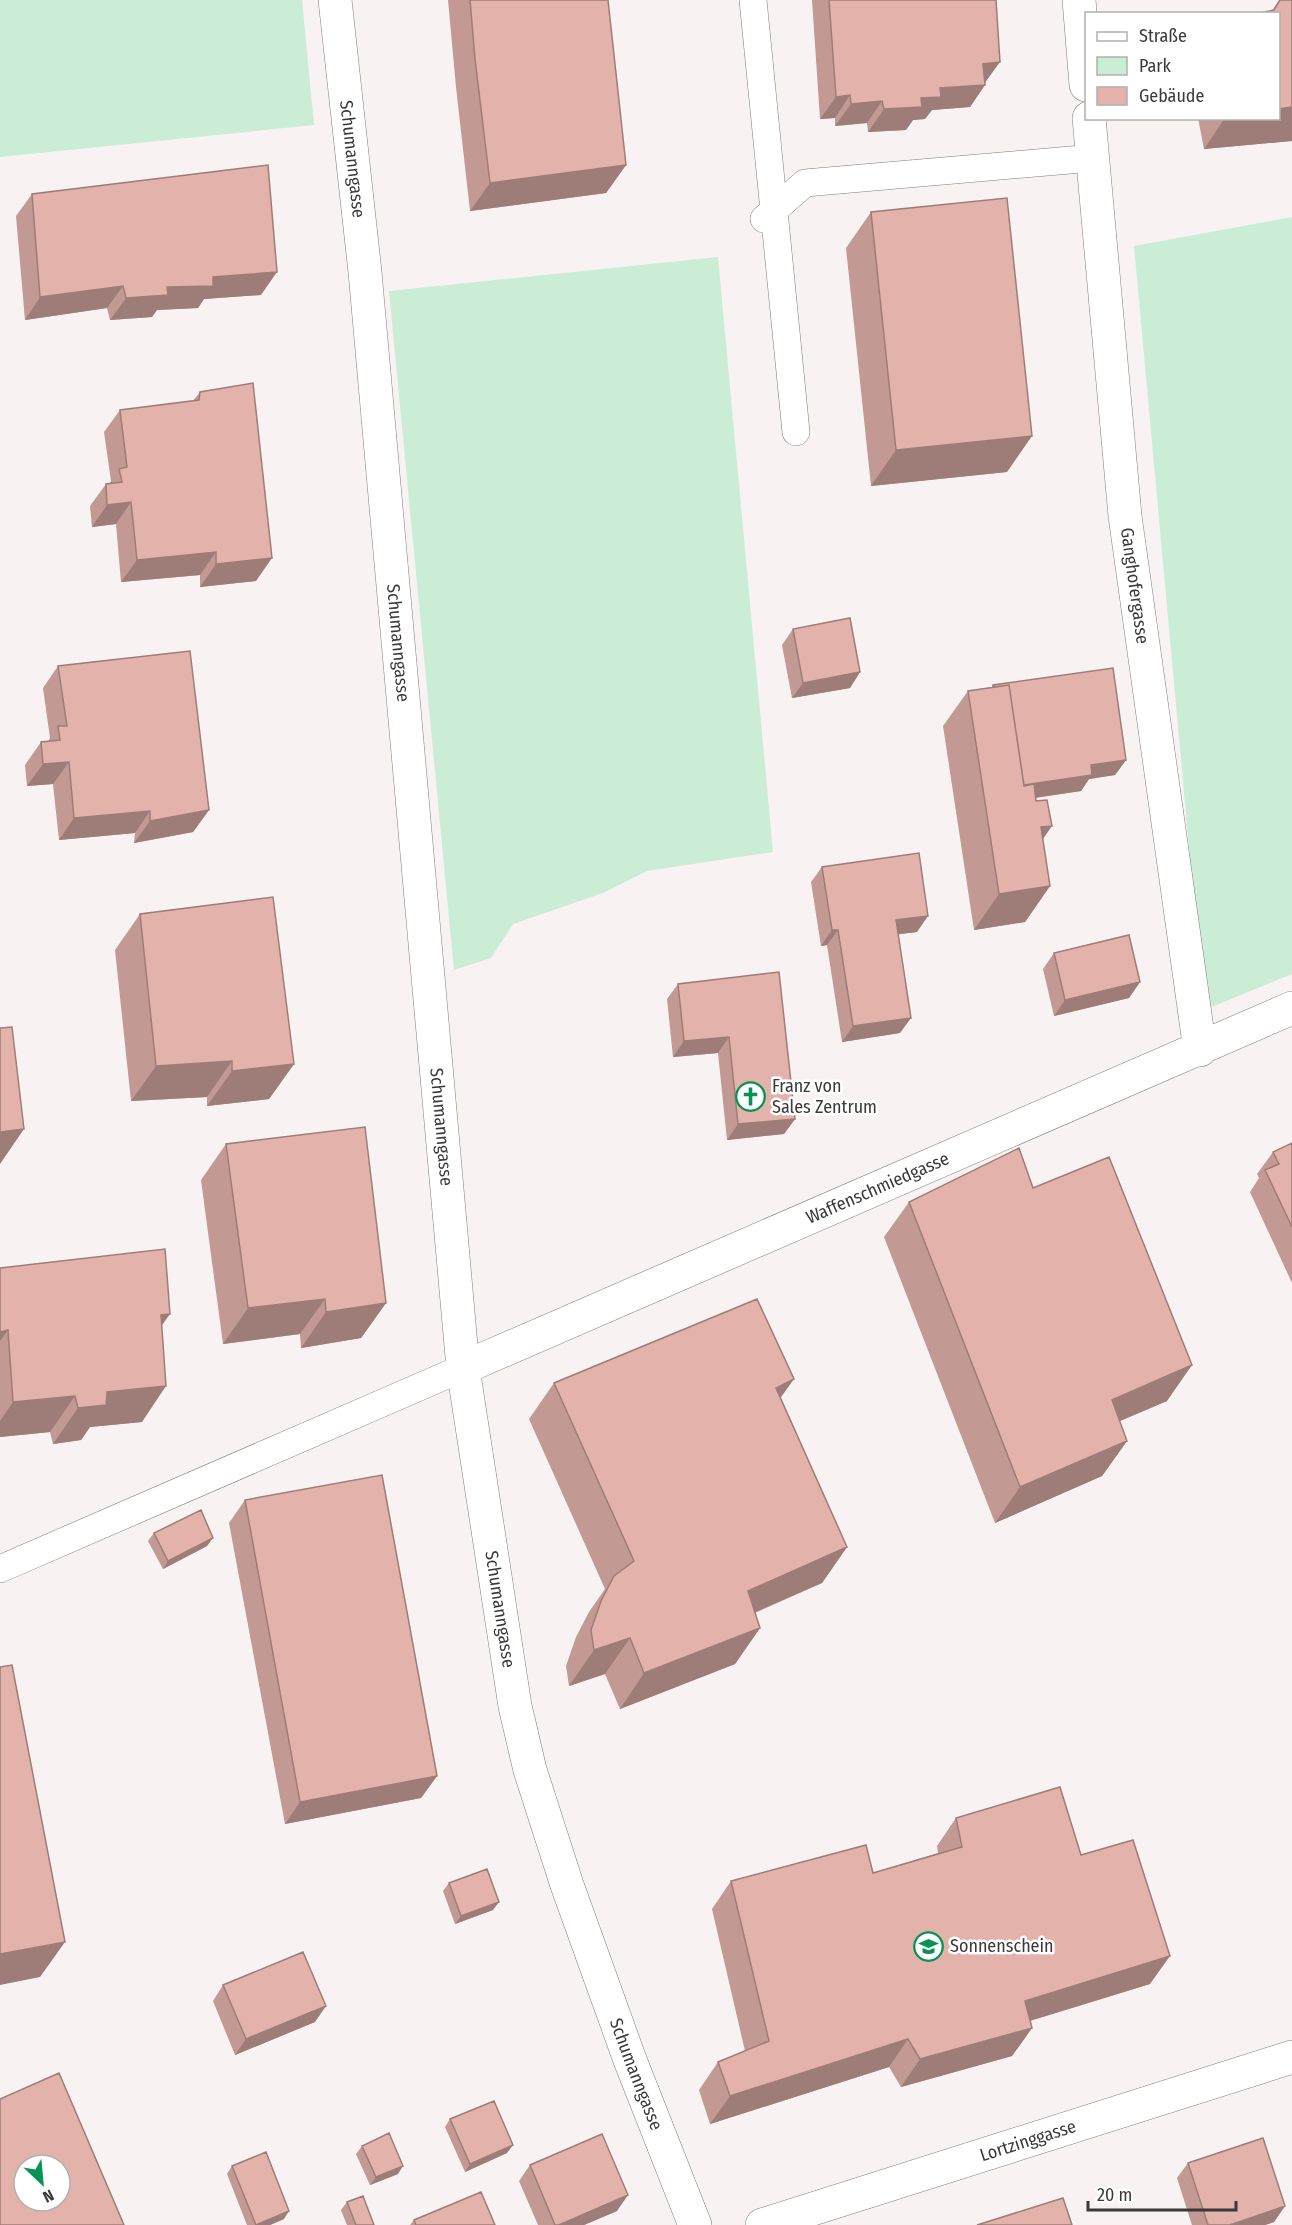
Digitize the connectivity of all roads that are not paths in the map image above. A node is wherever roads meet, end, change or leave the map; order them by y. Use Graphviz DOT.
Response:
graph roads {
  1 [pos="335,0"];
  2 [pos="753,0"];
  3 [pos="1079,0"];
  4 [pos="1085,73"];
  5 [pos="1089,120"];
  6 [pos="1093,158"];
  7 [pos="766,217"];
  8 [pos="796,432"];
  9 [pos="1292,1008"];
  10 [pos="1200,1050"];
  11 [pos="463,1368"];
  12 [pos="0,1569"];
  13 [pos="1292,2056"];
  14 [pos="695,2225"];
  15 [pos="762,2225"];
  1 -- 11 [label="street, Schumanngasse"];
  2 -- 7 [label="lane"];
  3 -- 4 [label="street"];
  5 -- 6 [label="street, Ganghofergasse"];
  6 -- 7 [label="lane"];
  6 -- 10 [label="street, Ganghofergasse"];
  7 -- 8 [label="lane"];
  9 -- 10 [label="street, Waffenschmiedgasse"];
  10 -- 11 [label="street, Waffenschmiedgasse"];
  11 -- 12 [label="lane"];
  11 -- 14 [label="street, Schumanngasse"];
  13 -- 15 [label="street, Lortzinggasse"];
}
